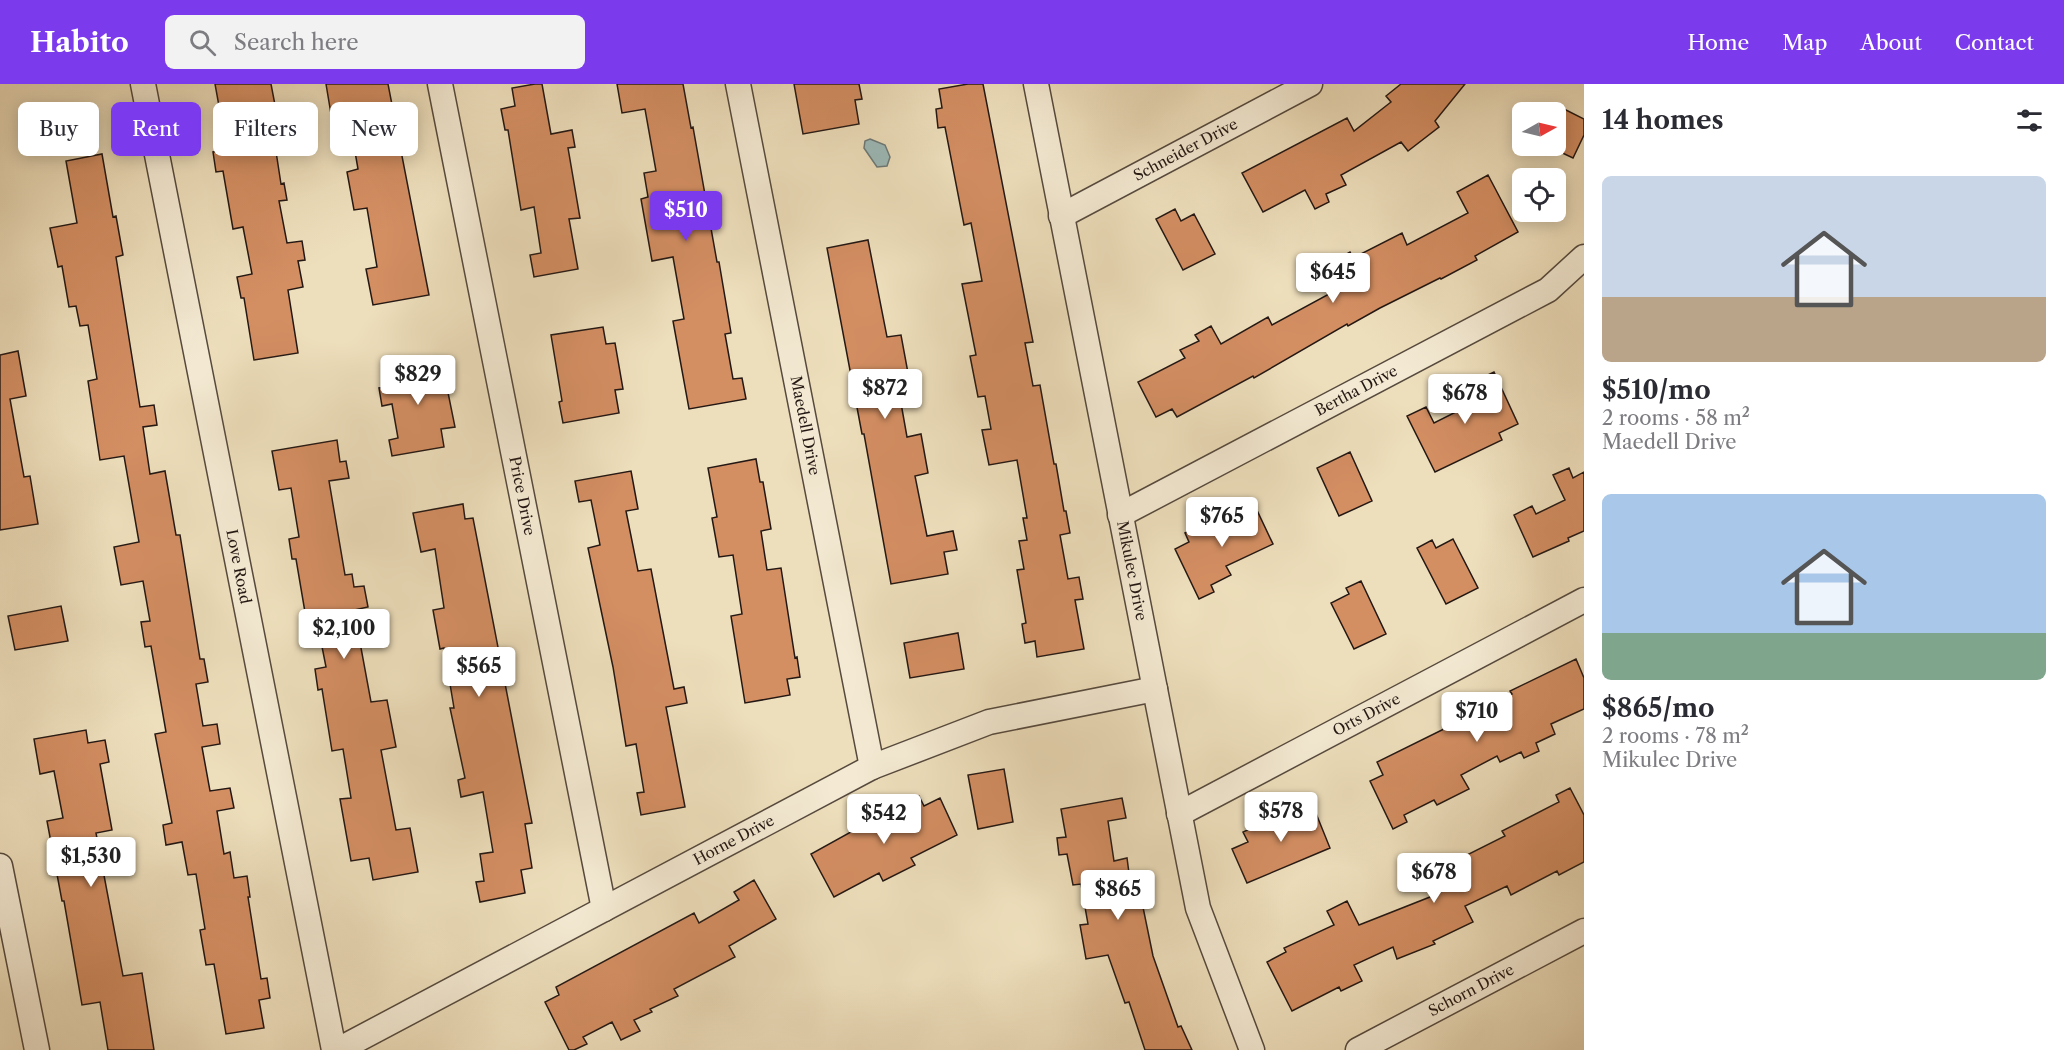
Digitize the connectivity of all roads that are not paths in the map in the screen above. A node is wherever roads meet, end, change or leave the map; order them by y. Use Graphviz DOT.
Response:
graph roads {
  1 [pos="143,84"];
  2 [pos="440,84"];
  3 [pos="738,84"];
  4 [pos="1036,84"];
  5 [pos="1310,84"];
  6 [pos="1061,216"];
  7 [pos="1584,257"];
  8 [pos="1120,515"];
  9 [pos="1584,600"];
  10 [pos="1155,689"];
  11 [pos="872,766"];
  12 [pos="1179,814"];
  13 [pos="0,866"];
  14 [pos="604,909"];
  15 [pos="1584,931"];
  16 [pos="37,1050"];
  17 [pos="336,1050"];
  18 [pos="1252,1050"];
  19 [pos="1358,1050"];
  1 -- 17 [label="street, Love Road"];
  2 -- 14 [label="street, Price Drive"];
  3 -- 11 [label="street, Maedell Drive"];
  4 -- 6 [label="street, Mikulec Drive"];
  5 -- 6 [label="street, Schneider Drive"];
  6 -- 8 [label="street, Mikulec Drive"];
  7 -- 8 [label="street, Bertha Drive"];
  8 -- 10 [label="street, Mikulec Drive"];
  9 -- 12 [label="street, Orts Drive"];
  10 -- 11 [label="street, Horne Drive"];
  10 -- 12 [label="street, Mikulec Drive"];
  11 -- 14 [label="street, Horne Drive"];
  12 -- 18 [label="street, Mikulec Drive"];
  13 -- 16 [label="street"];
  14 -- 17 [label="street, Horne Drive"];
  15 -- 19 [label="street, Schorn Drive"];
}
